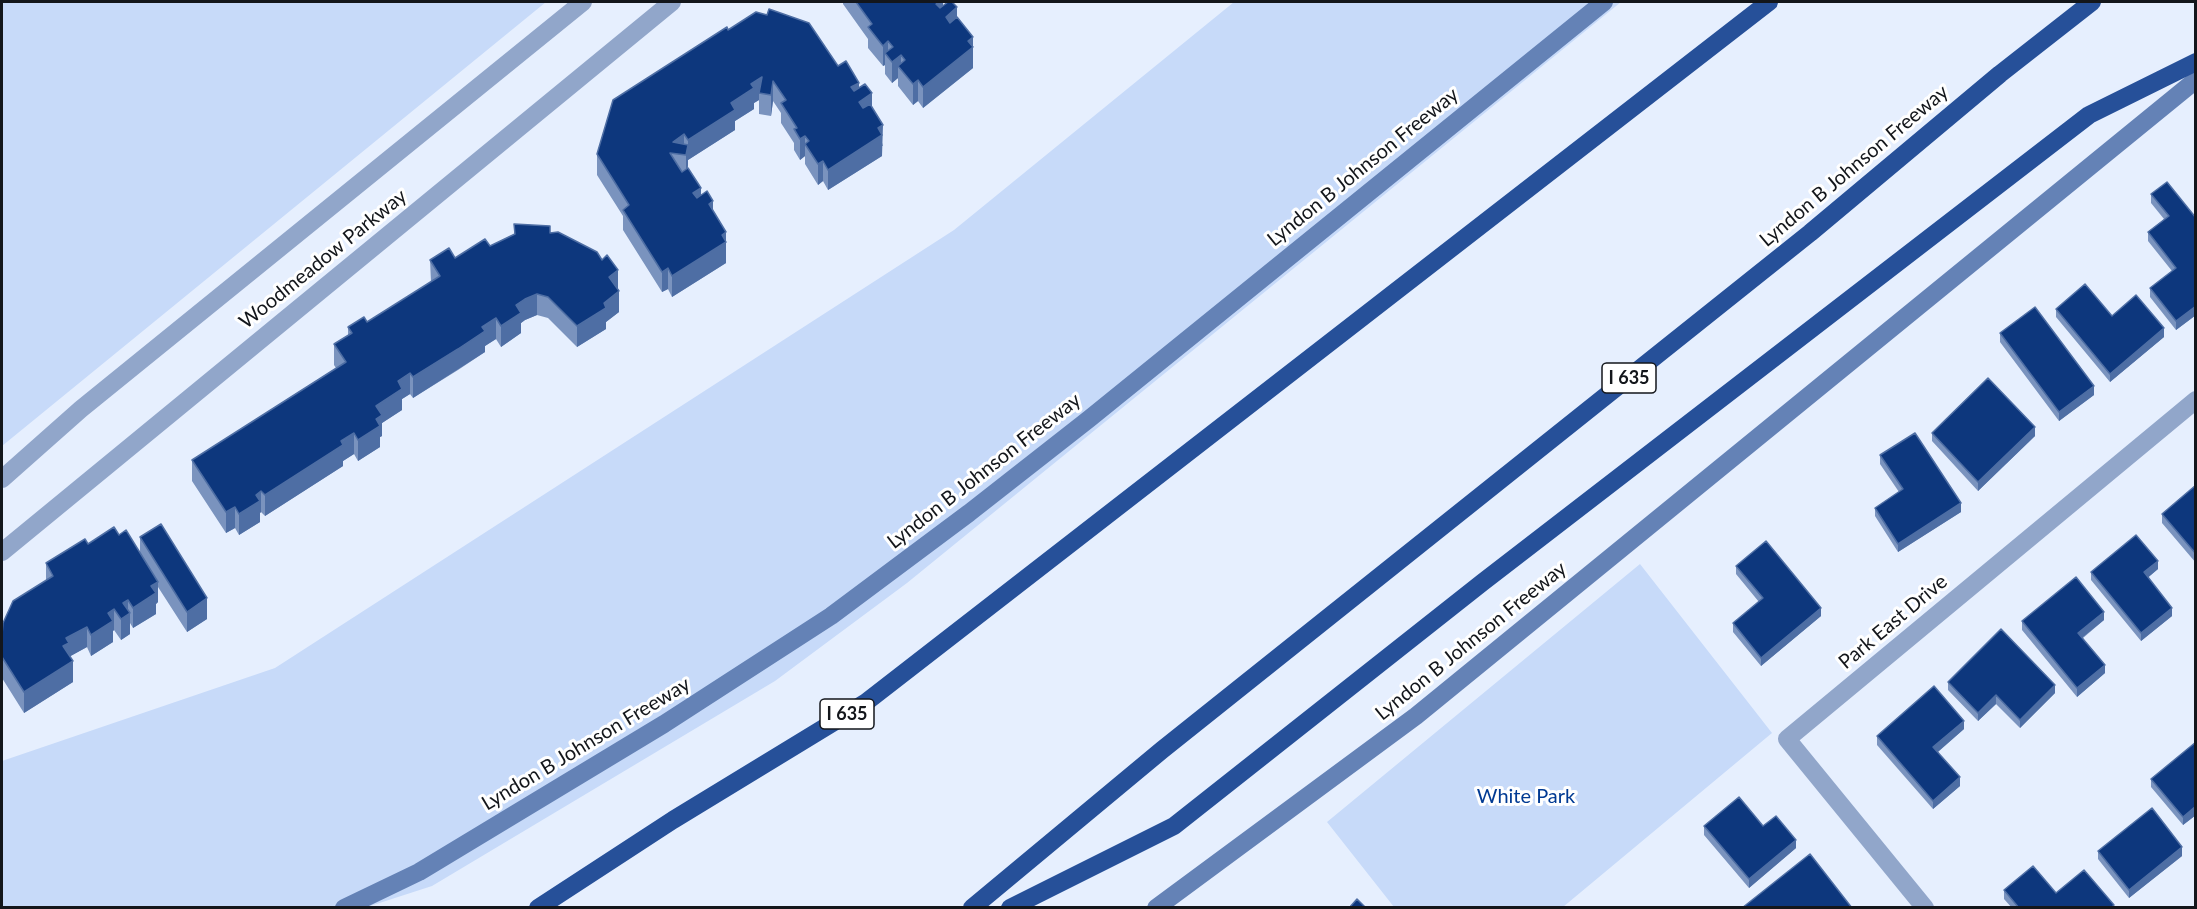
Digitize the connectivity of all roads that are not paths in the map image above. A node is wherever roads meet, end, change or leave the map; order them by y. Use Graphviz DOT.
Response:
graph roads {
  1 [pos="583,2"];
  2 [pos="672,2"];
  3 [pos="1604,2"];
  4 [pos="1769,2"];
  5 [pos="2092,2"];
  6 [pos="2196,62"];
  7 [pos="2196,80"];
  8 [pos="2196,400"];
  9 [pos="2,479"];
  10 [pos="2,552"];
  11 [pos="344,908"];
  12 [pos="538,908"];
  13 [pos="972,908"];
  14 [pos="1010,908"];
  15 [pos="1156,908"];
  16 [pos="1925,908"];
  1 -- 9 [label="street, Woodmeadow Parkway"];
  2 -- 10 [label="street, Woodmeadow Parkway"];
  3 -- 11 [label="main road, Lyndon B Johnson Freeway"];
  4 -- 12 [label="highway, I 635"];
  5 -- 13 [label="highway, Lyndon B Johnson Freeway / I 635"];
  6 -- 14 [label="highway"];
  7 -- 15 [label="main road, Lyndon B Johnson Freeway"];
  8 -- 16 [label="street, Park East Drive"];
}
